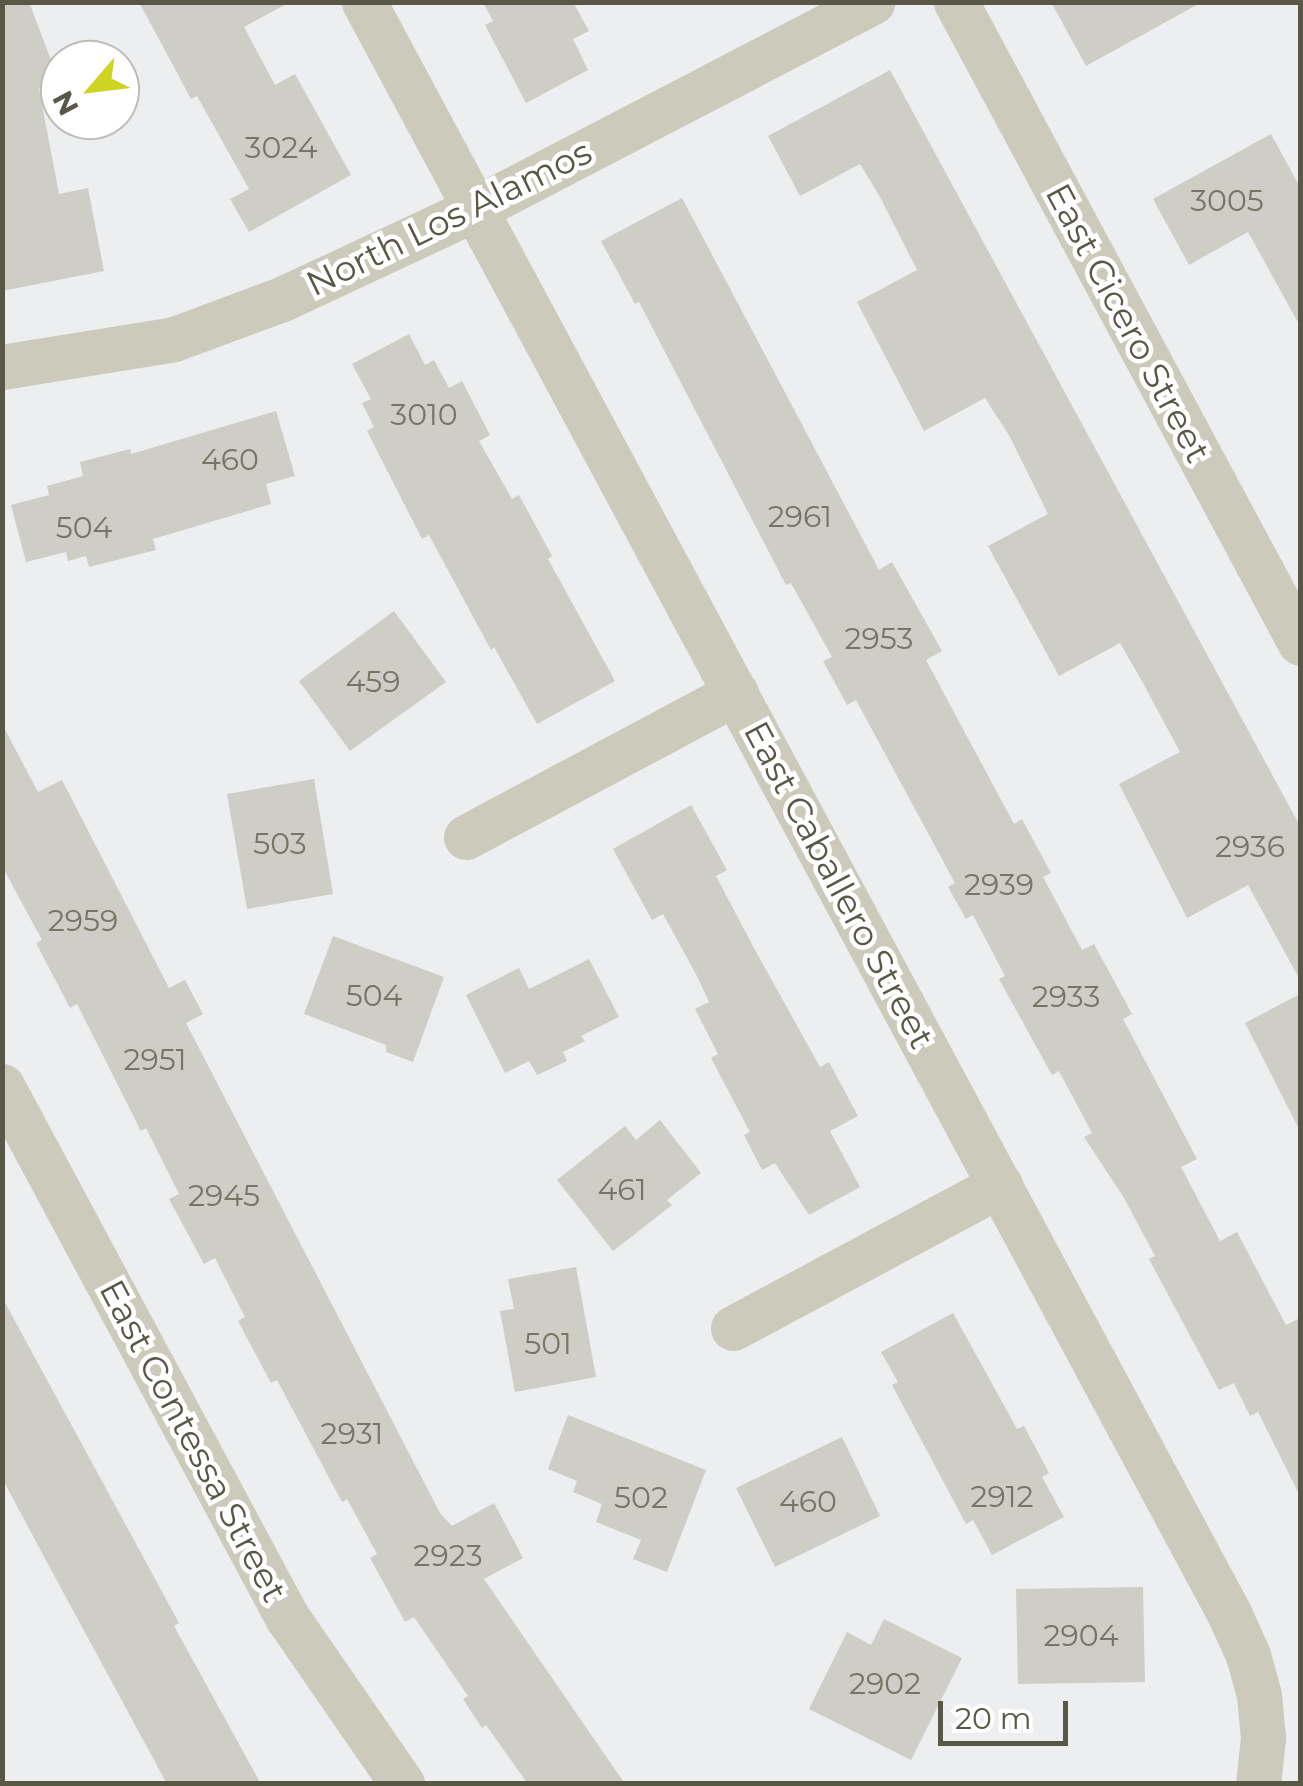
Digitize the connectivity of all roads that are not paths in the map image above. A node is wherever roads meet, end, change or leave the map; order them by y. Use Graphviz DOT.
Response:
graph roads {
  1 [pos="364,2"];
  2 [pos="872,2"];
  3 [pos="956,2"];
  4 [pos="474,209"];
  5 [pos="2,367"];
  6 [pos="1300,643"];
  7 [pos="736,693"];
  8 [pos="466,837"];
  9 [pos="2,1086"];
  10 [pos="1000,1185"];
  11 [pos="733,1328"];
  12 [pos="402,1784"];
  13 [pos="1258,1784"];
  1 -- 4 [label="street, East Caballero Street"];
  2 -- 4 [label="street, North Los Alamos"];
  3 -- 6 [label="street, East Cicero Street"];
  4 -- 5 [label="street, North Los Alamos"];
  4 -- 7 [label="street, East Caballero Street"];
  7 -- 8 [label="street"];
  7 -- 10 [label="street, East Caballero Street"];
  9 -- 12 [label="street, East Contessa Street"];
  10 -- 11 [label="street"];
  10 -- 13 [label="street, East Caballero Street"];
}
